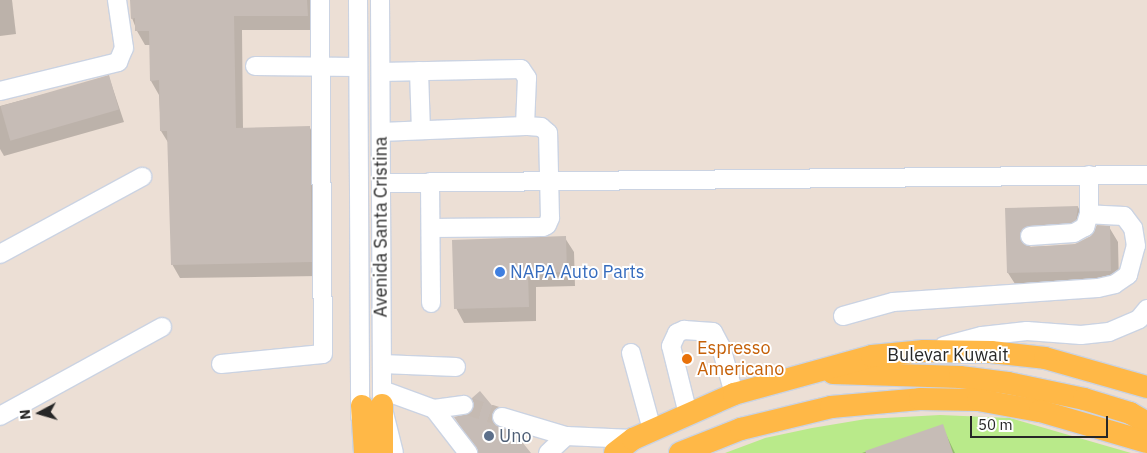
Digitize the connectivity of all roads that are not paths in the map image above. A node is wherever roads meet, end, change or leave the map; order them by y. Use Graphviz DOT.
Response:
graph roads {
  1 [pos="117,0"];
  2 [pos="320,0"];
  3 [pos="358,0"];
  4 [pos="380,0"];
  5 [pos="255,66"];
  6 [pos="319,67"];
  7 [pos="358,67"];
  8 [pos="419,71"];
  9 [pos="381,72"];
  10 [pos="0,91"];
  11 [pos="524,126"];
  12 [pos="421,130"];
  13 [pos="381,132"];
  14 [pos="1089,175"];
  15 [pos="1147,175"];
  16 [pos="142,177"];
  17 [pos="548,179"];
  18 [pos="430,182"];
  19 [pos="381,183"];
  20 [pos="1089,214"];
  21 [pos="430,228"];
  22 [pos="1030,236"];
  23 [pos="0,254"];
  24 [pos="431,303"];
  25 [pos="1144,314"];
  26 [pos="843,316"];
  27 [pos="162,327"];
  28 [pos="924,352"];
  29 [pos="631,353"];
  30 [pos="221,364"];
  31 [pos="382,364"];
  32 [pos="456,367"];
  33 [pos="806,372"];
  34 [pos="927,377"];
  35 [pos="1145,388"];
  36 [pos="734,394"];
  37 [pos="375,400"];
  38 [pos="464,405"];
  39 [pos="831,407"];
  40 [pos="434,409"];
  41 [pos="688,414"];
  42 [pos="0,416"];
  43 [pos="502,417"];
  44 [pos="1147,424"];
  45 [pos="643,434"];
  46 [pos="566,436"];
  47 [pos="1138,440"];
  48 [pos="355,453"];
  49 [pos="365,453"];
  50 [pos="382,453"];
  51 [pos="394,453"];
  52 [pos="468,453"];
  53 [pos="548,453"];
  54 [pos="615,453"];
  55 [pos="680,453"];
  1 -- 10 [label="street"];
  2 -- 6 [label="street"];
  3 -- 7 [label="street, Avenida Santa Cristina"];
  4 -- 9 [label="street, Avenida Santa Cristina"];
  5 -- 6 [label="street"];
  6 -- 7 [label="street"];
  6 -- 30 [label="street"];
  7 -- 37 [label="street, Avenida Santa Cristina"];
  8 -- 9 [label="street"];
  8 -- 11 [label="street"];
  8 -- 12 [label="street"];
  9 -- 13 [label="street, Avenida Santa Cristina"];
  11 -- 12 [label="street"];
  11 -- 17 [label="street"];
  12 -- 13 [label="street"];
  13 -- 19 [label="street, Avenida Santa Cristina"];
  14 -- 15 [label="street"];
  14 -- 17 [label="street"];
  14 -- 20 [label="street"];
  16 -- 23 [label="street"];
  17 -- 18 [label="street"];
  17 -- 21 [label="street"];
  18 -- 19 [label="street"];
  18 -- 21 [label="street"];
  19 -- 31 [label="street, Avenida Santa Cristina"];
  20 -- 22 [label="street"];
  20 -- 26 [label="street"];
  21 -- 24 [label="street"];
  25 -- 28 [label="street"];
  27 -- 42 [label="street"];
  28 -- 33 [label="main road, Bulevar Kuwait"];
  28 -- 35 [label="main road, Bulevar Kuwait"];
  29 -- 45 [label="street"];
  31 -- 32 [label="street"];
  31 -- 37 [label="street, Avenida Santa Cristina"];
  33 -- 34 [label="main road"];
  33 -- 36 [label="main road, Bulevar Kuwait"];
  34 -- 39 [label="main road"];
  34 -- 44 [label="main road"];
  36 -- 41 [label="main road, Bulevar Kuwait"];
  36 -- 41 [label="street"];
  37 -- 40 [label="street"];
  37 -- 48 [label="street, Avenida Santa Cristina"];
  37 -- 49 [label="main road"];
  37 -- 50 [label="main road"];
  37 -- 51 [label="street, Avenida Santa Cristina"];
  38 -- 40 [label="street"];
  39 -- 47 [label="main road"];
  39 -- 55 [label="main road"];
  40 -- 52 [label="street"];
  41 -- 45 [label="main road, Bulevar Kuwait"];
  43 -- 46 [label="street"];
  44 -- 47 [label="main road"];
  45 -- 46 [label="street"];
  45 -- 54 [label="main road, Bulevar Kuwait"];
  46 -- 53 [label="street"];
}
